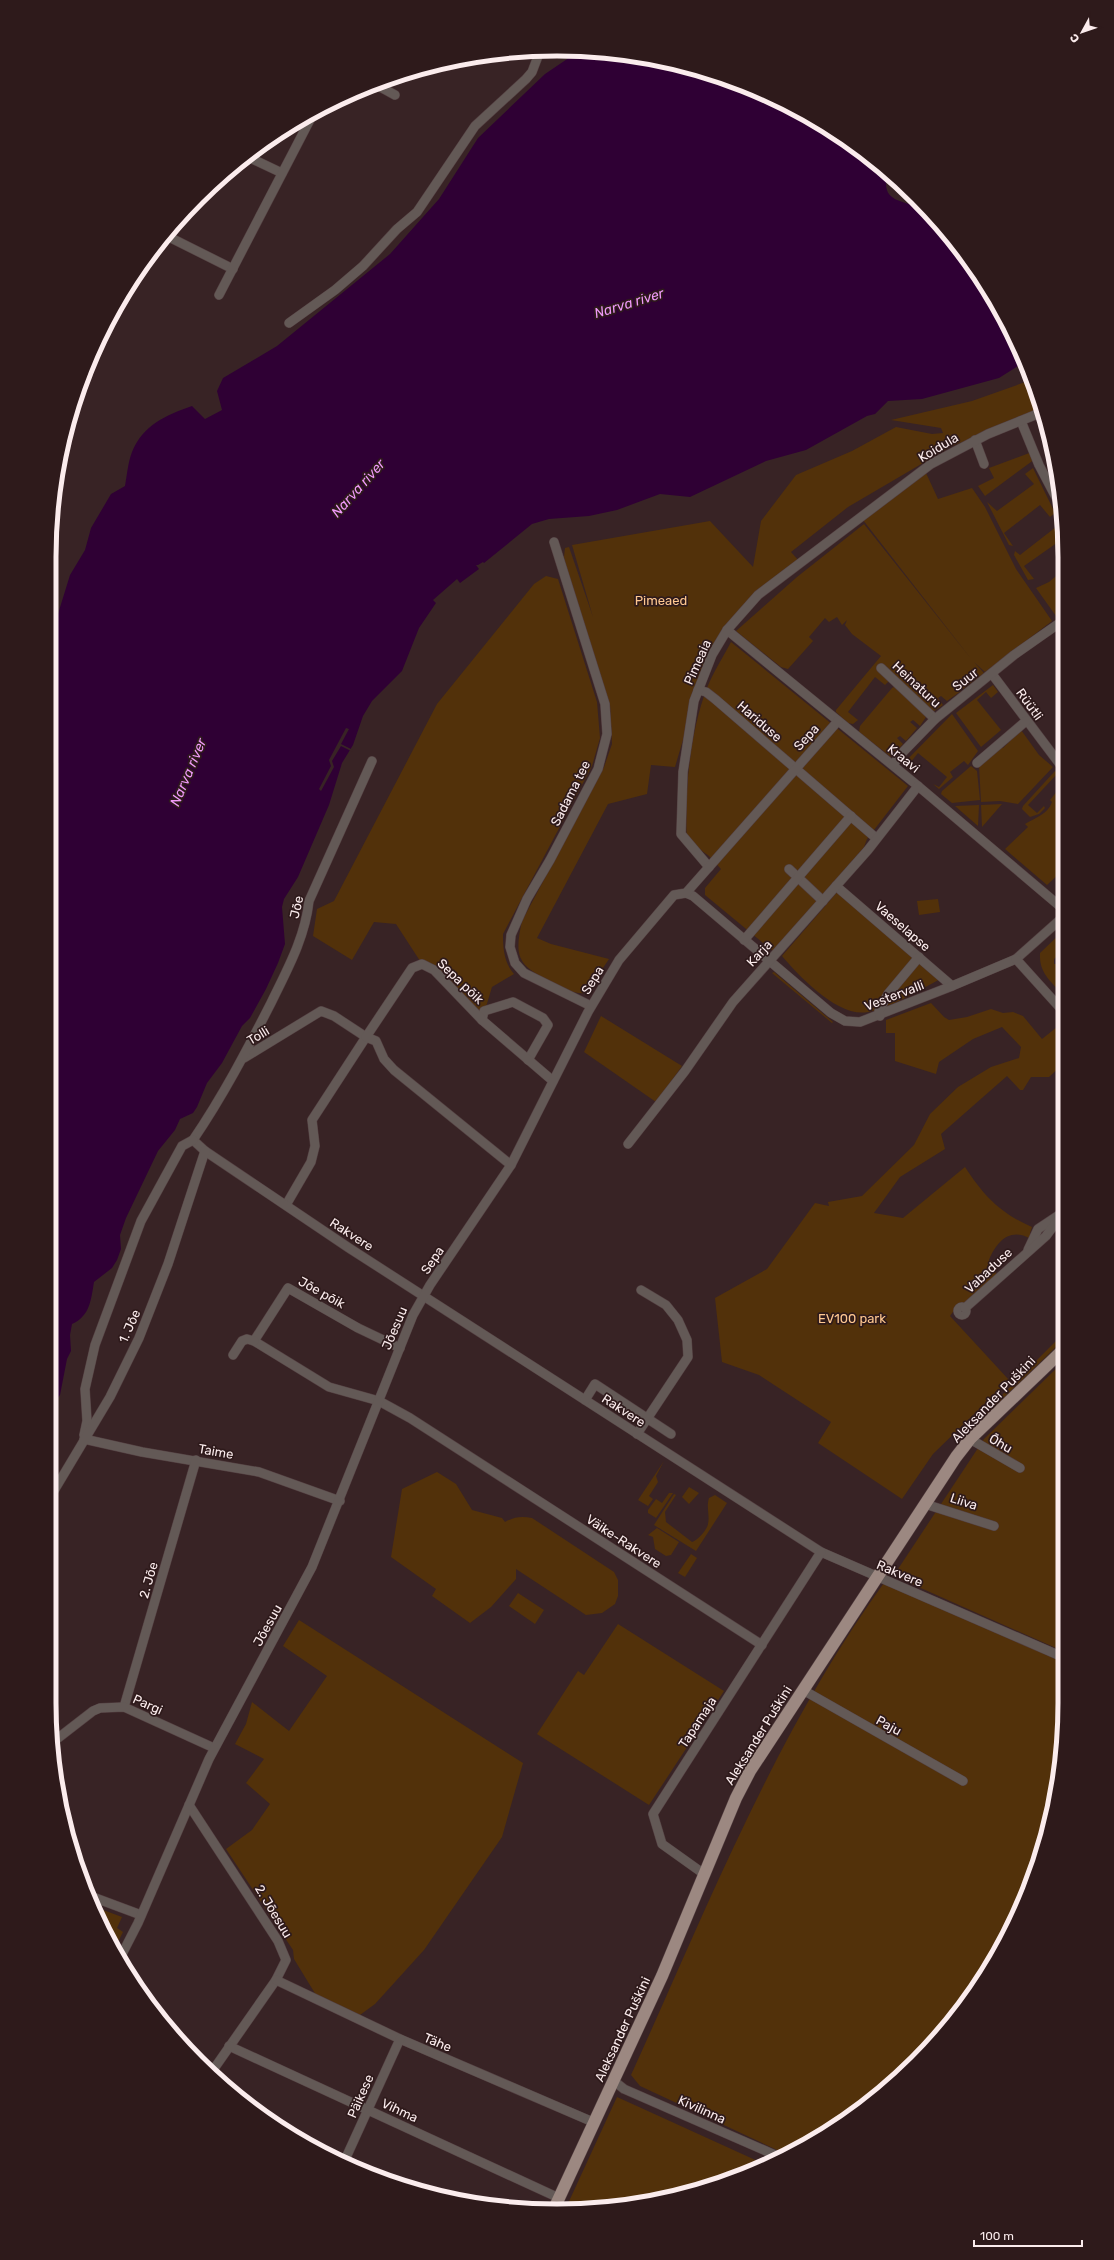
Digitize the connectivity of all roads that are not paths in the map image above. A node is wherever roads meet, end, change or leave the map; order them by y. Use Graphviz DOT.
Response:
graph roads {
  1 [pos="538,57"];
  2 [pos="382,88"];
  3 [pos="395,95"];
  4 [pos="309,122"];
  5 [pos="253,159"];
  6 [pos="282,172"];
  7 [pos="171,238"];
  8 [pos="233,269"];
  9 [pos="219,295"];
  10 [pos="289,323"];
  11 [pos="1037,414"];
  12 [pos="1021,421"];
  13 [pos="975,440"];
  14 [pos="984,464"];
  15 [pos="1054,495"];
  16 [pos="858,517"];
  17 [pos="554,542"];
  18 [pos="1058,624"];
  19 [pos="727,630"];
  20 [pos="881,668"];
  21 [pos="992,674"];
  22 [pos="698,690"];
  23 [pos="935,719"];
  24 [pos="838,721"];
  25 [pos="1026,721"];
  26 [pos="372,761"];
  27 [pos="1058,762"];
  28 [pos="977,763"];
  29 [pos="893,765"];
  30 [pos="795,769"];
  31 [pos="918,786"];
  32 [pos="851,816"];
  33 [pos="876,838"];
  34 [pos="708,867"];
  35 [pos="789,870"];
  36 [pos="797,878"];
  37 [pos="836,886"];
  38 [pos="686,893"];
  39 [pos="823,901"];
  40 [pos="1058,905"];
  41 [pos="1058,922"];
  42 [pos="744,940"];
  43 [pos="919,957"];
  44 [pos="1016,960"];
  45 [pos="770,961"];
  46 [pos="952,986"];
  47 [pos="591,1006"];
  48 [pos="1058,1006"];
  49 [pos="880,1016"];
  50 [pos="482,1020"];
  51 [pos="366,1037"];
  52 [pos="244,1058"];
  53 [pos="528,1060"];
  54 [pos="553,1081"];
  55 [pos="193,1140"];
  56 [pos="628,1144"];
  57 [pos="205,1151"];
  58 [pos="511,1165"];
  59 [pos="286,1205"];
  60 [pos="1058,1220"];
  61 [pos="641,1290"];
  62 [pos="424,1295"];
  63 [pos="965,1308"];
  64 [pos="254,1341"];
  65 [pos="400,1348"];
  66 [pos="1058,1354"];
  67 [pos="233,1355"];
  68 [pos="585,1400"];
  69 [pos="379,1402"];
  70 [pos="647,1418"];
  71 [pos="637,1434"];
  72 [pos="671,1434"];
  73 [pos="84,1439"];
  74 [pos="970,1440"];
  75 [pos="196,1460"];
  76 [pos="1020,1468"];
  77 [pos="56,1487"];
  78 [pos="340,1501"];
  79 [pos="925,1504"];
  80 [pos="994,1526"];
  81 [pos="821,1552"];
  82 [pos="877,1577"];
  83 [pos="762,1645"];
  84 [pos="1058,1655"];
  85 [pos="803,1690"];
  86 [pos="124,1707"];
  87 [pos="57,1739"];
  88 [pos="214,1748"];
  89 [pos="963,1781"];
  90 [pos="189,1805"];
  91 [pos="704,1874"];
  92 [pos="95,1898"];
  93 [pos="141,1915"];
  94 [pos="122,1953"];
  95 [pos="276,1980"];
  96 [pos="400,2040"];
  97 [pos="229,2046"];
  98 [pos="214,2067"];
  99 [pos="614,2081"];
  100 [pos="368,2109"];
  101 [pos="592,2122"];
  102 [pos="774,2154"];
  103 [pos="346,2157"];
  104 [pos="559,2198"];
  105 [pos="556,2204"];
  1 -- 10 [label="street"];
  2 -- 3 [label="street"];
  4 -- 6 [label="street"];
  5 -- 6 [label="street"];
  6 -- 8 [label="street"];
  7 -- 8 [label="street"];
  8 -- 9 [label="street"];
  11 -- 12 [label="street, Koidula"];
  12 -- 13 [label="street, Koidula"];
  12 -- 15 [label="street"];
  13 -- 14 [label="street"];
  13 -- 16 [label="street, Koidula"];
  16 -- 19 [label="street, Pimeaia"];
  17 -- 47 [label="street, Sadama tee"];
  18 -- 21 [label="street, Suur"];
  19 -- 22 [label="street, Pimeaia"];
  19 -- 24 [label="street, Kraavi"];
  20 -- 23 [label="street, Heinaturu"];
  21 -- 23 [label="street, Suur"];
  21 -- 25 [label="street, Rüütli"];
  22 -- 30 [label="street, Hariduse"];
  22 -- 34 [label="street, Pimeaia"];
  23 -- 29 [label="street, Suur"];
  24 -- 29 [label="street, Kraavi"];
  24 -- 30 [label="street, Sepa"];
  25 -- 27 [label="street, Rüütli"];
  25 -- 28 [label="street"];
  26 -- 52 [label="street, Jõe"];
  29 -- 31 [label="street, Kraavi"];
  30 -- 32 [label="street, Hariduse"];
  30 -- 34 [label="street, Sepa"];
  31 -- 33 [label="street, Karja"];
  31 -- 40 [label="street, Kraavi"];
  32 -- 33 [label="street, Hariduse"];
  32 -- 36 [label="street"];
  33 -- 37 [label="street, Karja"];
  34 -- 38 [label="street, Sepa"];
  35 -- 36 [label="street"];
  36 -- 39 [label="street"];
  36 -- 42 [label="street"];
  37 -- 39 [label="street, Karja"];
  37 -- 43 [label="street, Vaeselapse"];
  38 -- 42 [label="street, Vestervalli"];
  38 -- 47 [label="street, Sepa"];
  39 -- 45 [label="street, Karja"];
  41 -- 44 [label="street, Vestervalli"];
  42 -- 45 [label="street, Vestervalli"];
  43 -- 46 [label="street, Vaeselapse"];
  43 -- 49 [label="street"];
  44 -- 46 [label="street, Vestervalli"];
  44 -- 48 [label="street"];
  45 -- 49 [label="street, Vestervalli"];
  45 -- 56 [label="street, Karja"];
  46 -- 49 [label="street, Vestervalli"];
  47 -- 54 [label="street, Sepa"];
  50 -- 51 [label="street, Sepa põik"];
  50 -- 53 [label="street, Sepa põik"];
  50 -- 53 [label="street"];
  51 -- 52 [label="street, Tolli"];
  51 -- 58 [label="street, Tolli"];
  51 -- 59 [label="street"];
  52 -- 55 [label="street, Tolli"];
  53 -- 54 [label="street, Sepa põik"];
  54 -- 58 [label="street, Sepa"];
  55 -- 57 [label="street, Rakvere"];
  55 -- 73 [label="street, Tolli"];
  57 -- 59 [label="street, Rakvere"];
  57 -- 73 [label="street, 1. Jõe"];
  58 -- 62 [label="street, Sepa"];
  59 -- 62 [label="street, Rakvere"];
  60 -- 63 [label="street, Vabaduse"];
  61 -- 70 [label="street"];
  62 -- 65 [label="street, Jõesuu"];
  62 -- 68 [label="street, Rakvere"];
  64 -- 65 [label="street, Jõe põik"];
  64 -- 67 [label="street"];
  64 -- 69 [label="street"];
  65 -- 69 [label="street, Jõesuu"];
  66 -- 74 [label="main road, Aleksander Puškini"];
  68 -- 70 [label="street"];
  68 -- 71 [label="street, Rakvere"];
  69 -- 78 [label="street, Jõesuu"];
  69 -- 83 [label="street, Väike-Rakvere"];
  70 -- 71 [label="street"];
  70 -- 72 [label="street"];
  71 -- 81 [label="street, Rakvere"];
  73 -- 75 [label="street, Taime"];
  73 -- 77 [label="street, 1. Jõe"];
  74 -- 76 [label="street, Õhu"];
  74 -- 79 [label="main road, Aleksander Puškini"];
  75 -- 78 [label="street, Taime"];
  75 -- 86 [label="street, 2. Jõe"];
  78 -- 88 [label="street, Jõesuu"];
  79 -- 80 [label="street, Liiva"];
  79 -- 82 [label="main road, Aleksander Puškini"];
  81 -- 82 [label="street, Rakvere"];
  81 -- 83 [label="street"];
  82 -- 84 [label="street, Rakvere"];
  82 -- 85 [label="main road, Aleksander Puškini"];
  83 -- 91 [label="street, Tapamaja"];
  85 -- 89 [label="street, Paju"];
  85 -- 91 [label="main road, Aleksander Puškini"];
  86 -- 87 [label="street, Pargi"];
  86 -- 88 [label="street, Pargi"];
  88 -- 90 [label="street, Jõesuu"];
  90 -- 93 [label="street, Jõesuu"];
  90 -- 95 [label="street, 2. Jõesuu"];
  91 -- 99 [label="main road, Aleksander Puškini"];
  92 -- 93 [label="street"];
  93 -- 94 [label="street, Jõesuu"];
  95 -- 96 [label="street, Tähe"];
  95 -- 97 [label="street, 2. Jõesuu"];
  96 -- 100 [label="street, Päikese"];
  96 -- 101 [label="street, Tähe"];
  97 -- 98 [label="street, 2. Jõesuu"];
  97 -- 100 [label="street, Vihma"];
  99 -- 101 [label="main road, Aleksander Puškini"];
  99 -- 102 [label="street, Kivilinna"];
  100 -- 103 [label="street, Päikese"];
  100 -- 104 [label="street, Vihma"];
  101 -- 104 [label="main road, Aleksander Puškini"];
  104 -- 105 [label="main road, Aleksander Puškini"];
}
